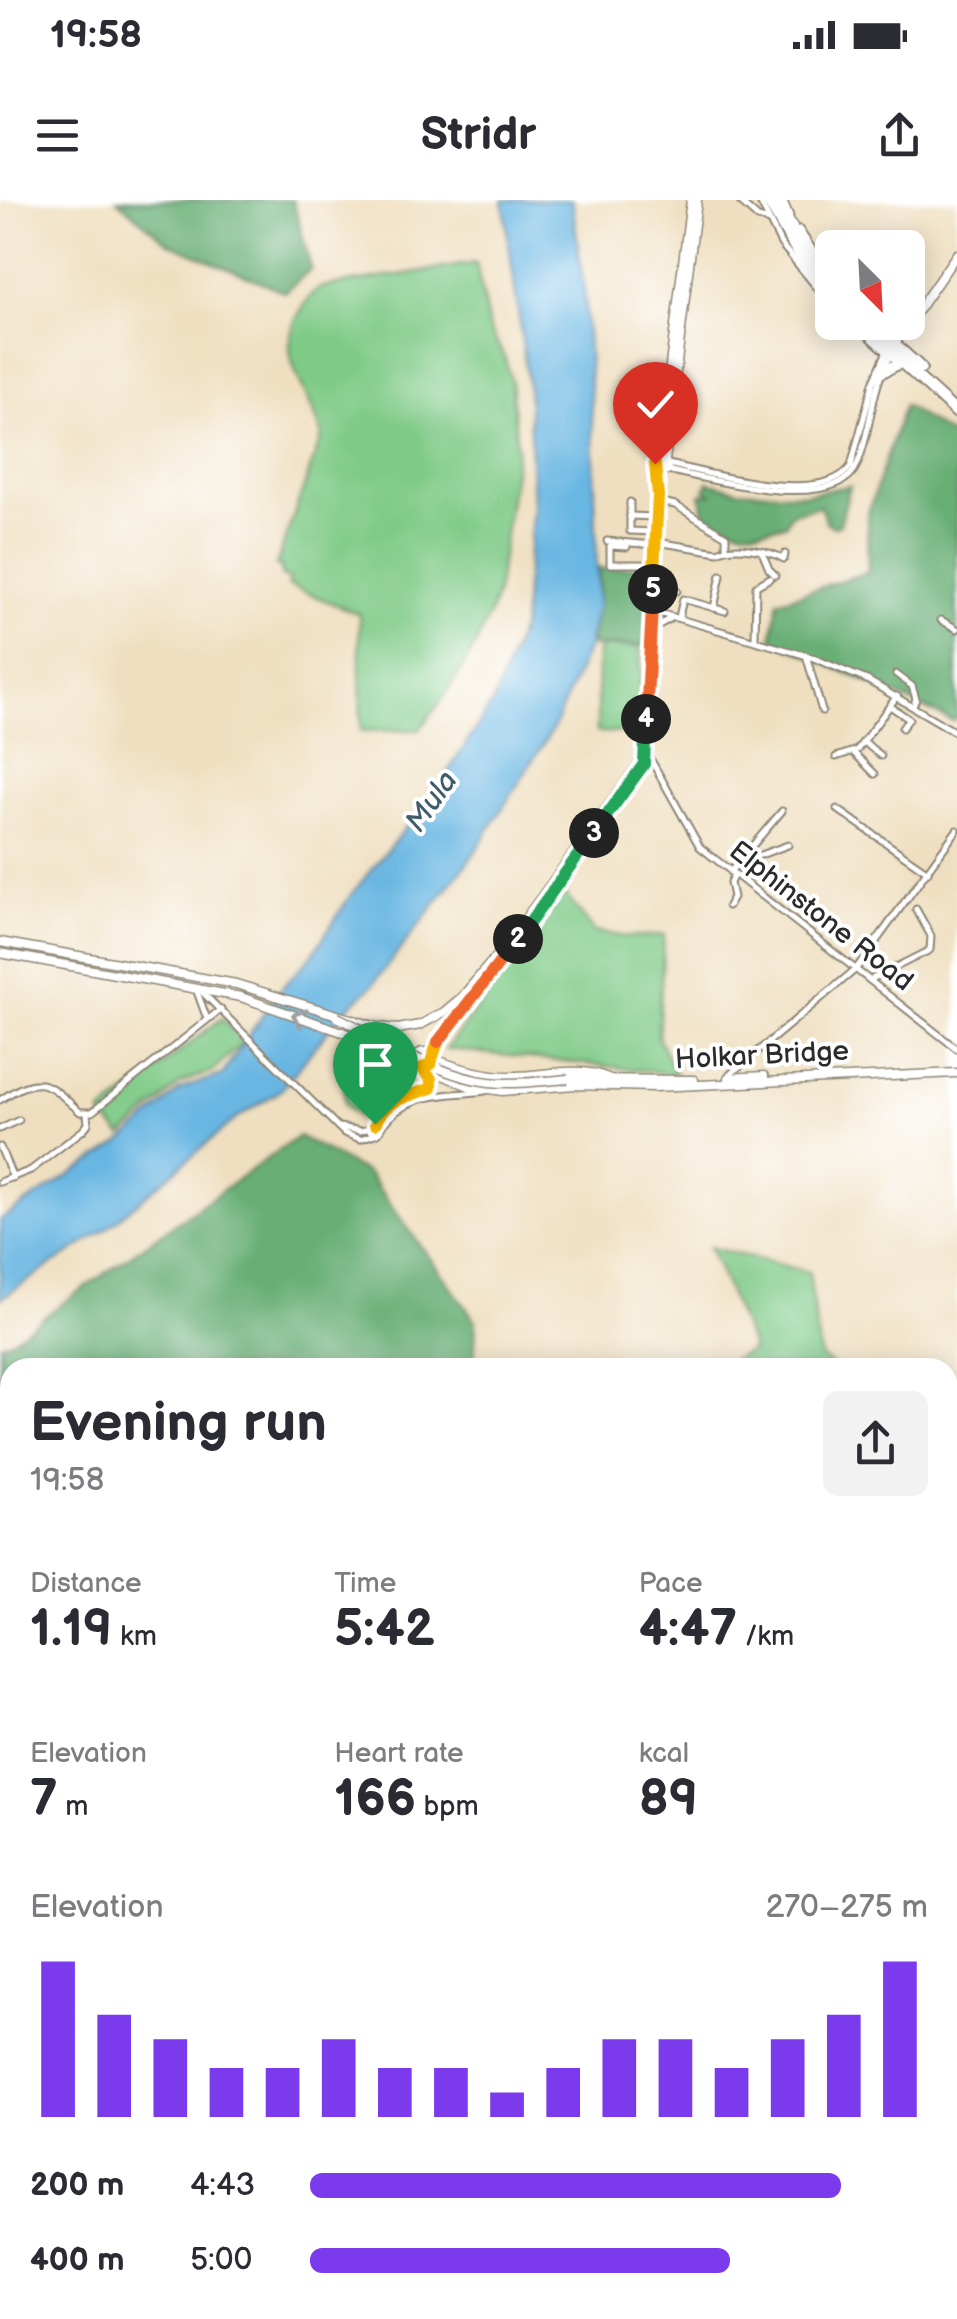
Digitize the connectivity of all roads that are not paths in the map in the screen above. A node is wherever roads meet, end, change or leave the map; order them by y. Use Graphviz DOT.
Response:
graph roads {
  1 [pos="694,200"];
  2 [pos="738,200"];
  3 [pos="759,200"];
  4 [pos="767,200"];
  5 [pos="780,200"];
  6 [pos="769,221"];
  7 [pos="957,254"];
  8 [pos="815,264"];
  9 [pos="815,277"];
  10 [pos="815,287"];
  11 [pos="885,340"];
  12 [pos="888,340"];
  13 [pos="894,346"];
  14 [pos="904,362"];
  15 [pos="882,372"];
  16 [pos="957,404"];
  17 [pos="957,413"];
  18 [pos="664,467"];
  19 [pos="658,498"];
  20 [pos="630,502"];
  21 [pos="630,516"];
  22 [pos="656,517"];
  23 [pos="655,532"];
  24 [pos="726,536"];
  25 [pos="735,538"];
  26 [pos="608,541"];
  27 [pos="654,544"];
  28 [pos="627,547"];
  29 [pos="726,548"];
  30 [pos="762,552"];
  31 [pos="785,554"];
  32 [pos="654,564"];
  33 [pos="721,575"];
  34 [pos="653,590"];
  35 [pos="677,591"];
  36 [pos="714,608"];
  37 [pos="652,611"];
  38 [pos="725,611"];
  39 [pos="678,616"];
  40 [pos="941,620"];
  41 [pos="957,629"];
  42 [pos="651,630"];
  43 [pos="755,640"];
  44 [pos="806,656"];
  45 [pos="896,674"];
  46 [pos="898,696"];
  47 [pos="890,706"];
  48 [pos="915,707"];
  49 [pos="822,712"];
  50 [pos="908,719"];
  51 [pos="902,728"];
  52 [pos="956,730"];
  53 [pos="864,742"];
  54 [pos="854,753"];
  55 [pos="645,754"];
  56 [pos="836,756"];
  57 [pos="882,756"];
  58 [pos="875,774"];
  59 [pos="837,809"];
  60 [pos="782,811"];
  61 [pos="957,830"];
  62 [pos="788,845"];
  63 [pos="738,863"];
  64 [pos="928,872"];
  65 [pos="732,874"];
  66 [pos="728,906"];
  67 [pos="916,909"];
  68 [pos="0,942"];
  69 [pos="510,943"];
  70 [pos="0,953"];
  71 [pos="856,969"];
  72 [pos="870,980"];
  73 [pos="198,989"];
  74 [pos="207,1001"];
  75 [pos="220,1010"];
  76 [pos="337,1017"];
  77 [pos="207,1020"];
  78 [pos="441,1034"];
  79 [pos="957,1049"];
  80 [pos="422,1052"];
  81 [pos="432,1058"];
  82 [pos="421,1066"];
  83 [pos="957,1071"];
  84 [pos="726,1081"];
  85 [pos="617,1082"];
  86 [pos="488,1091"];
  87 [pos="0,1100"];
  88 [pos="87,1113"];
  89 [pos="18,1120"];
  90 [pos="374,1128"];
  91 [pos="0,1129"];
  92 [pos="0,1147"];
  93 [pos="14,1178"];
  94 [pos="0,1182"];
  1 -- 18 [label="main road"];
  2 -- 6 [label="street"];
  3 -- 6 [label="street"];
  4 -- 9 [label="highway"];
  5 -- 8 [label="highway"];
  6 -- 10 [label="street"];
  7 -- 13 [label="main road"];
  11 -- 13 [label="highway"];
  12 -- 13 [label="highway"];
  13 -- 14 [label="highway"];
  13 -- 15 [label="street"];
  13 -- 16 [label="highway"];
  13 -- 18 [label="street"];
  14 -- 15 [label="highway"];
  14 -- 17 [label="highway"];
  15 -- 18 [label="street"];
  18 -- 19 [label="main road"];
  19 -- 22 [label="main road"];
  19 -- 24 [label="street"];
  20 -- 21 [label="street"];
  21 -- 22 [label="street"];
  21 -- 23 [label="street"];
  22 -- 23 [label="main road"];
  23 -- 27 [label="main road"];
  24 -- 25 [label="street"];
  24 -- 29 [label="street"];
  26 -- 27 [label="street"];
  27 -- 29 [label="street"];
  27 -- 32 [label="main road"];
  28 -- 32 [label="street"];
  29 -- 30 [label="street"];
  30 -- 31 [label="street"];
  30 -- 43 [label="street"];
  32 -- 34 [label="main road"];
  33 -- 36 [label="street"];
  34 -- 35 [label="street"];
  34 -- 37 [label="main road"];
  36 -- 38 [label="street"];
  36 -- 39 [label="street"];
  37 -- 39 [label="street"];
  37 -- 42 [label="main road"];
  39 -- 42 [label="street"];
  39 -- 43 [label="street"];
  40 -- 41 [label="street"];
  42 -- 55 [label="main road"];
  43 -- 44 [label="street"];
  44 -- 46 [label="street"];
  44 -- 49 [label="street"];
  45 -- 48 [label="street"];
  46 -- 47 [label="street"];
  46 -- 48 [label="street"];
  47 -- 50 [label="street"];
  47 -- 53 [label="street"];
  48 -- 50 [label="street"];
  48 -- 52 [label="street"];
  50 -- 51 [label="street"];
  53 -- 54 [label="street"];
  53 -- 57 [label="street"];
  54 -- 56 [label="street"];
  54 -- 58 [label="street"];
  55 -- 65 [label="street, Elphinstone Road"];
  55 -- 69 [label="main road"];
  59 -- 64 [label="street"];
  60 -- 63 [label="street"];
  61 -- 64 [label="street"];
  62 -- 63 [label="street"];
  63 -- 65 [label="street"];
  64 -- 71 [label="street"];
  65 -- 66 [label="street"];
  65 -- 71 [label="street, Elphinstone Road"];
  67 -- 72 [label="street"];
  68 -- 76 [label="main road"];
  69 -- 76 [label="main road, bridge"];
  69 -- 78 [label="main road"];
  70 -- 73 [label="main road"];
  71 -- 72 [label="street, Elphinstone Road"];
  71 -- 84 [label="street"];
  72 -- 79 [label="street, Elphinstone Road"];
  73 -- 74 [label="street"];
  82 -- 73 [label="main road, one-way"];
  74 -- 75 [label="street"];
  74 -- 77 [label="street"];
  75 -- 77 [label="street"];
  75 -- 90 [label="street"];
  76 -- 85 [label="main road, Holkar Bridge, bridge"];
  77 -- 88 [label="street"];
  78 -- 80 [label="main road"];
  78 -- 81 [label="main road"];
  80 -- 81 [label="main road"];
  80 -- 82 [label="main road"];
  81 -- 82 [label="main road"];
  81 -- 85 [label="main road"];
  82 -- 86 [label="main road"];
  82 -- 90 [label="street"];
  83 -- 84 [label="main road"];
  84 -- 85 [label="main road, Holkar Bridge"];
  84 -- 86 [label="main road"];
  86 -- 90 [label="street"];
  87 -- 88 [label="street"];
  88 -- 93 [label="street"];
  89 -- 91 [label="street"];
  92 -- 93 [label="street"];
  93 -- 94 [label="street"];
}
